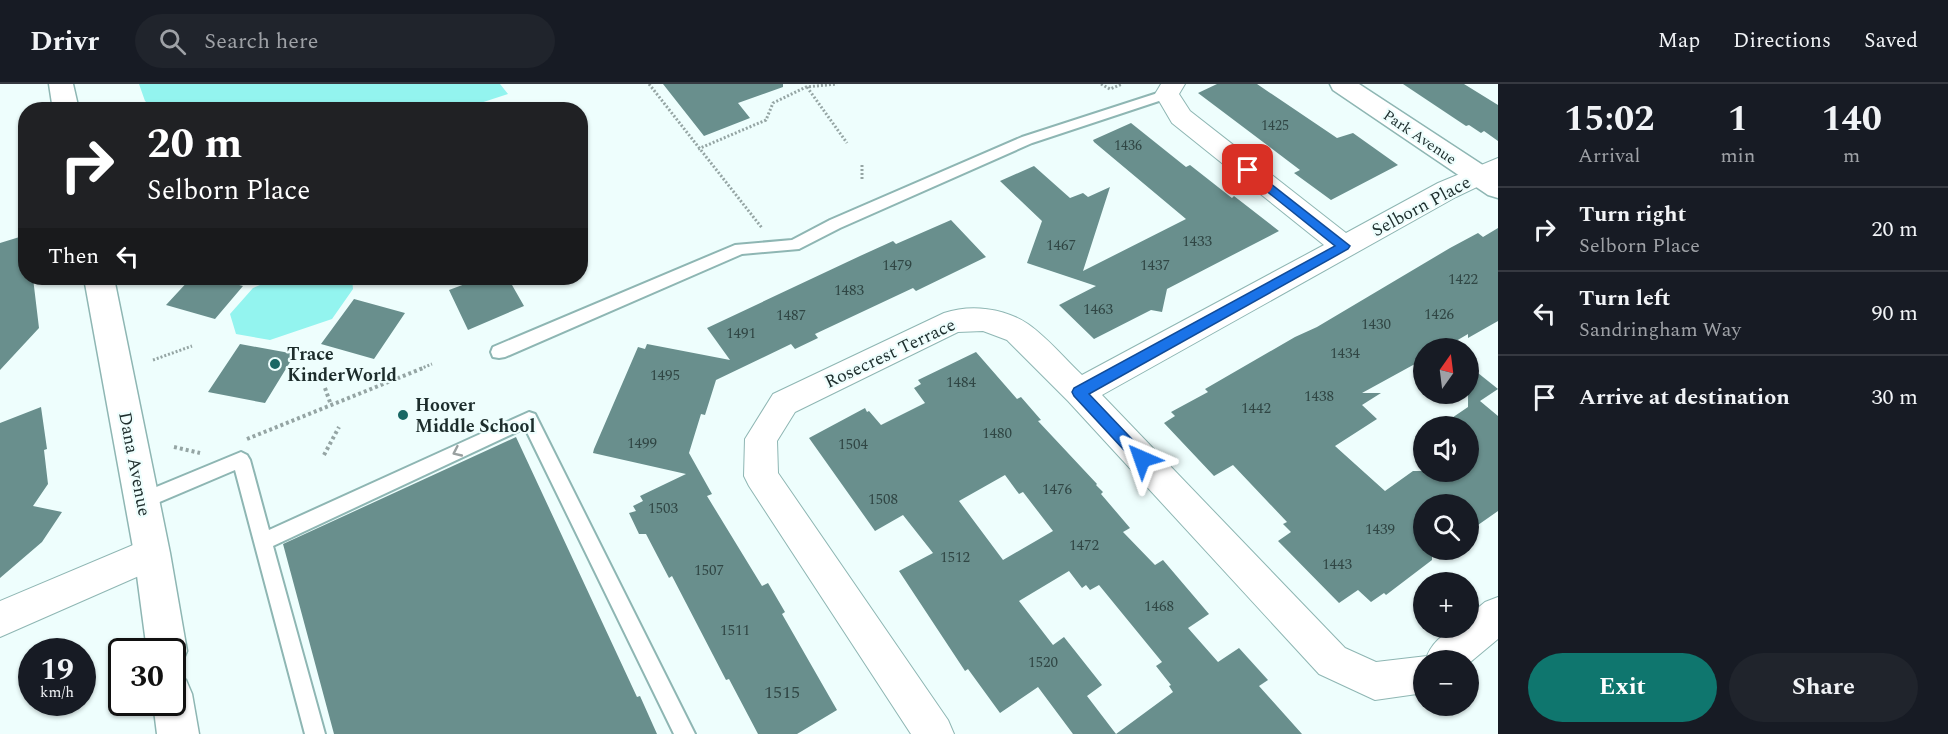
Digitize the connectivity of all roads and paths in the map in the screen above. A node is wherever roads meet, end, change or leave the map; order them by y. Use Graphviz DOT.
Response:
graph roads {
  1 [pos="60,84"];
  2 [pos="649,84"];
  3 [pos="837,84"];
  4 [pos="1101,84"];
  5 [pos="1122,84"];
  6 [pos="1342,84"];
  7 [pos="806,87"];
  8 [pos="1170,89"];
  9 [pos="64,102"];
  10 [pos="847,143"];
  11 [pos="698,149"];
  12 [pos="862,165"];
  13 [pos="1492,177"];
  14 [pos="862,181"];
  15 [pos="1344,246"];
  16 [pos="778,247"];
  17 [pos="100,285"];
  18 [pos="192,346"];
  19 [pos="499,352"];
  20 [pos="153,360"];
  21 [pos="432,364"];
  22 [pos="325,388"];
  23 [pos="1079,392"];
  24 [pos="331,405"];
  25 [pos="339,427"];
  26 [pos="243,441"];
  27 [pos="324,455"];
  28 [pos="143,501"];
  29 [pos="263,542"];
  30 [pos="152,553"];
  31 [pos="1498,615"];
  32 [pos="0,619"];
  33 [pos="165,638"];
  34 [pos="1456,650"];
  35 [pos="1413,676"];
  36 [pos="175,716"];
  37 [pos="178,734"];
  38 [pos="315,734"];
  39 [pos="685,734"];
  40 [pos="934,734"];
  1 -- 9 [label="street"];
  2 -- 11 [label="path"];
  3 -- 7 [label="path"];
  4 -- 5 [label="path"];
  6 -- 13 [label="street, Park Avenue"];
  7 -- 10 [label="path"];
  7 -- 11 [label="path"];
  8 -- 15 [label="street"];
  8 -- 16 [label="lane"];
  11 -- 16 [label="path"];
  12 -- 14 [label="path"];
  13 -- 15 [label="street, Selborn Place"];
  15 -- 23 [label="street, Selborn Place"];
  16 -- 19 [label="lane"];
  17 -- 28 [label="street, Dana Avenue"];
  18 -- 20 [label="path"];
  21 -- 24 [label="path"];
  22 -- 24 [label="path"];
  23 -- 35 [label="street, Rosecrest Terrace"];
  23 -- 40 [label="street, Rosecrest Terrace"];
  24 -- 26 [label="path"];
  25 -- 27 [label="path"];
  28 -- 29 [label="lane"];
  28 -- 30 [label="street, Dana Avenue"];
  29 -- 38 [label="lane"];
  39 -- 29 [label="lane, one-way"];
  30 -- 32 [label="street"];
  30 -- 33 [label="street, Dana Avenue"];
  31 -- 34 [label="street"];
  36 -- 37 [label="street"];
}
